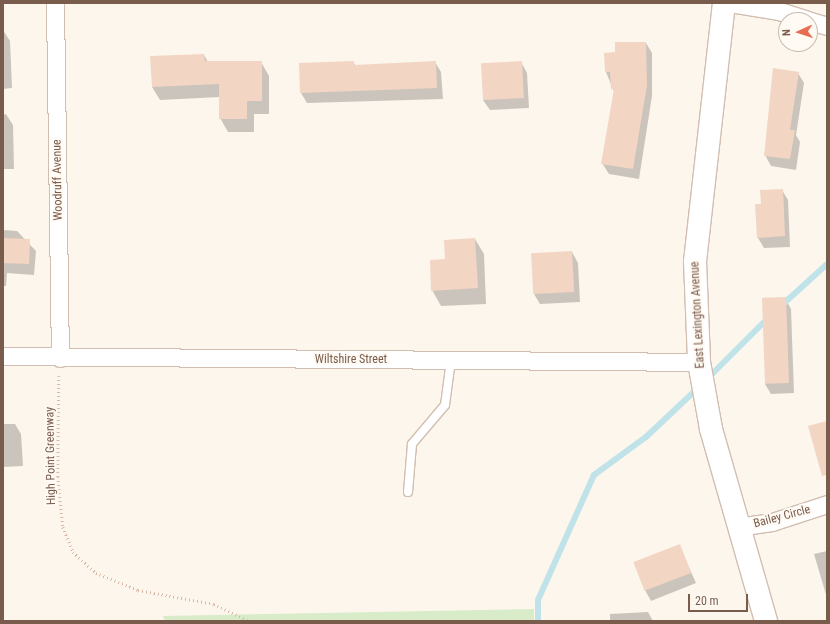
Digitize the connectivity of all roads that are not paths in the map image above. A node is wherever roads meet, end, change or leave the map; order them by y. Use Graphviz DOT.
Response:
graph roads {
  1 [pos="55,3"];
  2 [pos="724,3"];
  3 [pos="730,3"];
  4 [pos="782,12"];
  5 [pos="3,356"];
  6 [pos="60,358"];
  7 [pos="451,360"];
  8 [pos="699,362"];
  9 [pos="408,492"];
  10 [pos="827,504"];
  11 [pos="737,527"];
  12 [pos="766,621"];
  1 -- 6 [label="street, Woodruff Avenue"];
  2 -- 8 [label="main road, East Lexington Avenue"];
  3 -- 4 [label="street"];
  5 -- 6 [label="street, Wiltshire Street"];
  6 -- 7 [label="street, Wiltshire Street"];
  7 -- 8 [label="street, Wiltshire Street"];
  7 -- 9 [label="lane"];
  8 -- 11 [label="main road, East Lexington Avenue"];
  10 -- 11 [label="street, Bailey Circle"];
  11 -- 12 [label="main road, East Lexington Avenue"];
}
